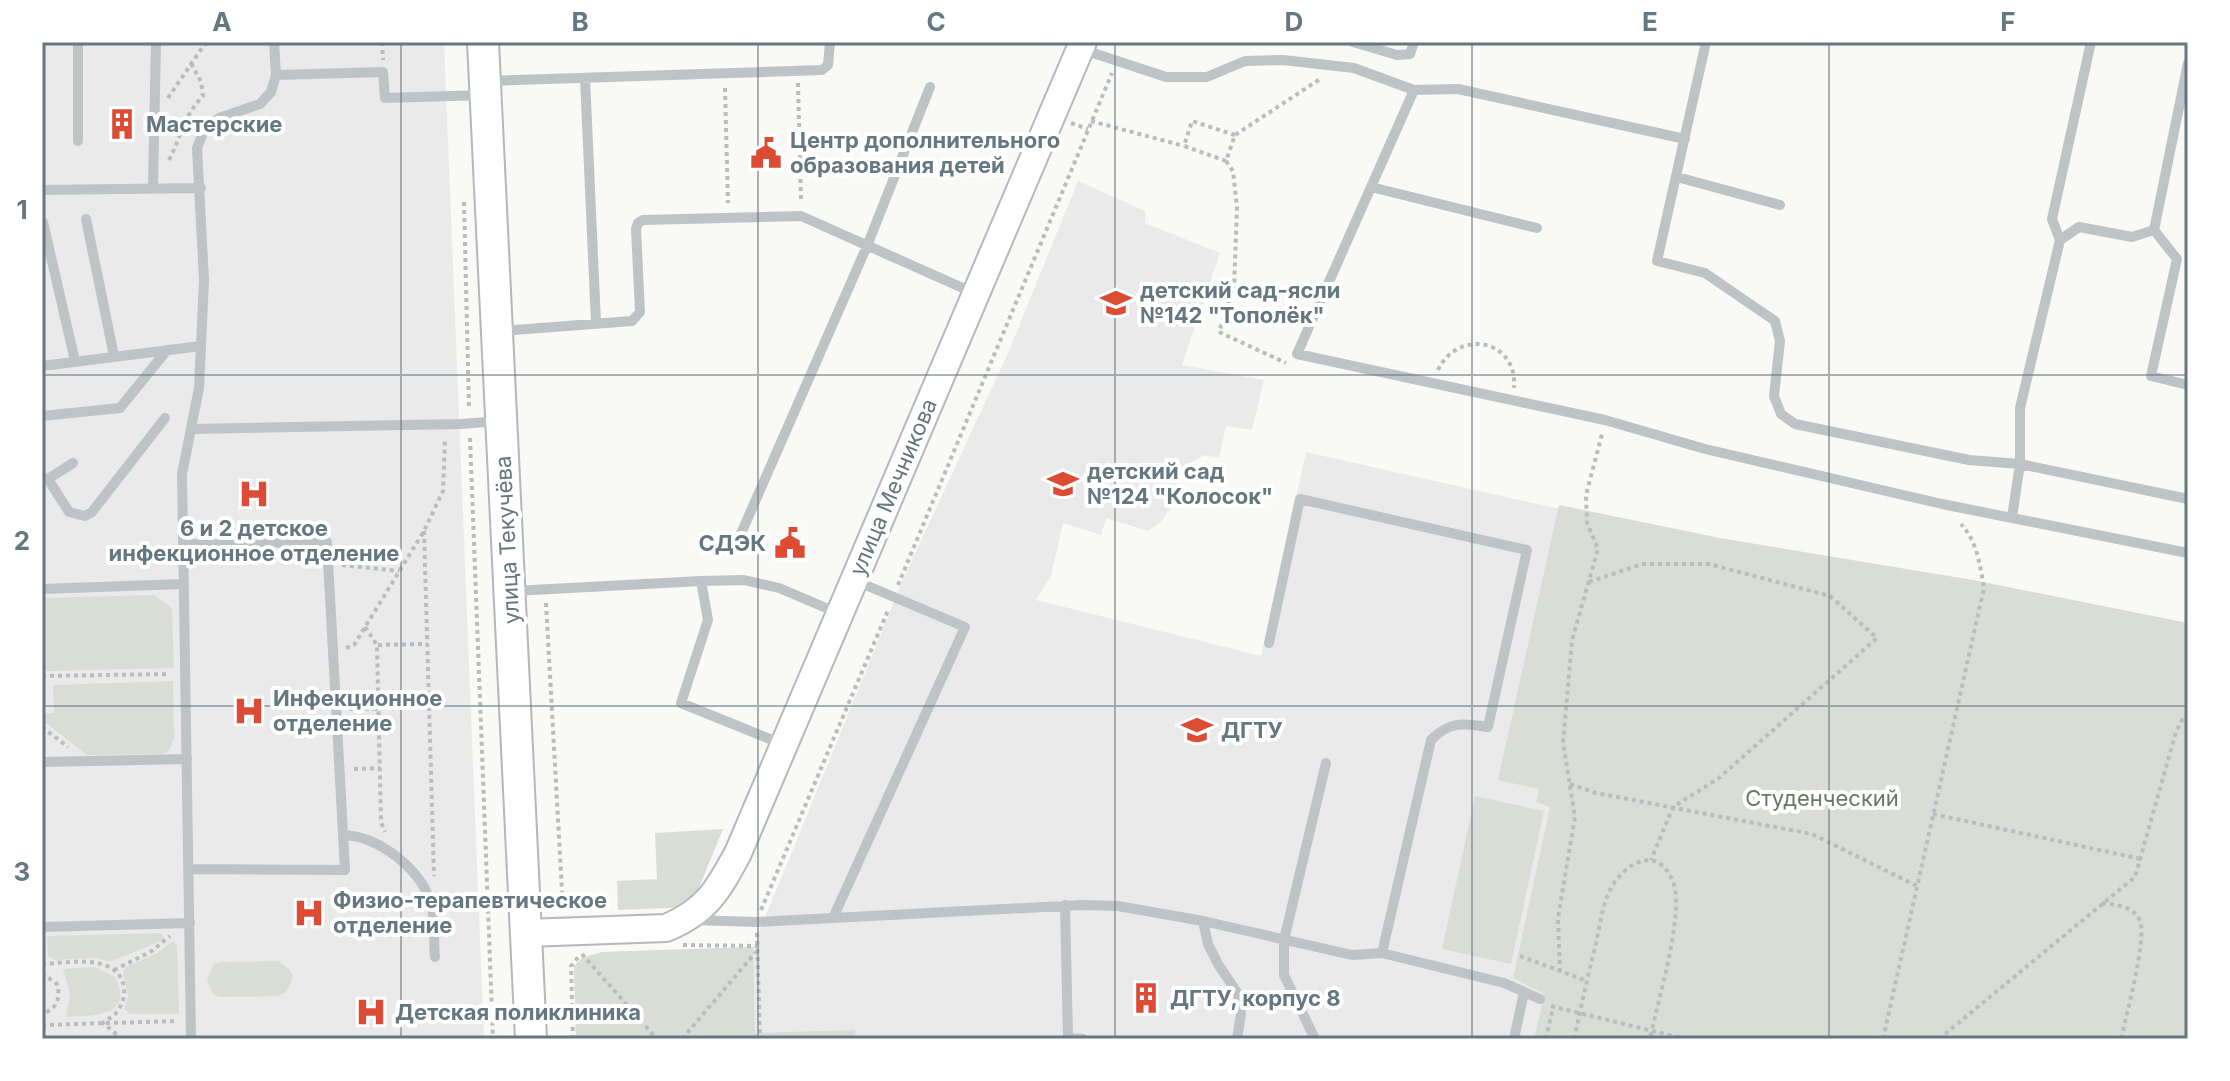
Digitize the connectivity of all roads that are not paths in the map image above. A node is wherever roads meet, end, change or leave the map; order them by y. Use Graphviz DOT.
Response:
graph roads {
  1 [pos="78,42"];
  2 [pos="156,42"];
  3 [pos="274,42"];
  4 [pos="483,42"];
  5 [pos="830,42"];
  6 [pos="1353,42"];
  7 [pos="1414,42"];
  8 [pos="1706,42"];
  9 [pos="2091,42"];
  10 [pos="1081,46"];
  11 [pos="2188,63"];
  12 [pos="276,75"];
  13 [pos="585,78"];
  14 [pos="930,87"];
  15 [pos="486,88"];
  16 [pos="1414,90"];
  17 [pos="1685,139"];
  18 [pos="78,141"];
  19 [pos="1677,177"];
  20 [pos="1371,187"];
  21 [pos="153,188"];
  22 [pos="201,188"];
  23 [pos="42,190"];
  24 [pos="1780,205"];
  25 [pos="86,219"];
  26 [pos="43,222"];
  27 [pos="1537,228"];
  28 [pos="2154,230"];
  29 [pos="2060,240"];
  30 [pos="867,246"];
  31 [pos="976,293"];
  32 [pos="596,323"];
  33 [pos="497,331"];
  34 [pos="201,346"];
  35 [pos="167,350"];
  36 [pos="114,356"];
  37 [pos="75,361"];
  38 [pos="42,366"];
  39 [pos="2188,385"];
  40 [pos="42,416"];
  41 [pos="165,418"];
  42 [pos="501,420"];
  43 [pos="191,429"];
  44 [pos="73,463"];
  45 [pos="2020,464"];
  46 [pos="45,479"];
  47 [pos="2188,499"];
  48 [pos="2012,517"];
  49 [pos="184,544"];
  50 [pos="736,545"];
  51 [pos="2188,553"];
  52 [pos="854,580"];
  53 [pos="701,581"];
  54 [pos="183,584"];
  55 [pos="42,589"];
  56 [pos="510,592"];
  57 [pos="839,614"];
  58 [pos="1269,643"];
  59 [pos="784,745"];
  60 [pos="187,759"];
  61 [pos="42,762"];
  62 [pos="1326,763"];
  63 [pos="343,835"];
  64 [pos="189,869"];
  65 [pos="1065,905"];
  66 [pos="833,918"];
  67 [pos="1203,921"];
  68 [pos="190,923"];
  69 [pos="42,927"];
  70 [pos="526,933"];
  71 [pos="682,933"];
  72 [pos="1284,940"];
  73 [pos="1382,953"];
  74 [pos="435,957"];
  75 [pos="1524,992"];
  76 [pos="1540,999"];
  77 [pos="191,1039"];
  78 [pos="531,1039"];
  79 [pos="1083,1039"];
  80 [pos="1237,1039"];
  81 [pos="1315,1039"];
  82 [pos="1514,1039"];
  1 -- 18 [label="lane"];
  2 -- 21 [label="lane"];
  3 -- 12 [label="lane"];
  4 -- 15 [label="main road, улица Текучёва"];
  5 -- 13 [label="lane"];
  6 -- 7 [label="lane"];
  8 -- 17 [label="lane"];
  9 -- 29 [label="lane"];
  10 -- 16 [label="lane"];
  10 -- 31 [label="main road, улица Мечникова"];
  11 -- 28 [label="lane"];
  12 -- 15 [label="lane"];
  12 -- 22 [label="lane"];
  13 -- 15 [label="lane"];
  13 -- 32 [label="lane"];
  14 -- 30 [label="lane"];
  15 -- 33 [label="main road, улица Текучёва"];
  16 -- 17 [label="lane"];
  16 -- 20 [label="lane"];
  17 -- 19 [label="lane"];
  19 -- 24 [label="lane"];
  19 -- 45 [label="lane"];
  20 -- 27 [label="lane"];
  20 -- 48 [label="lane"];
  21 -- 22 [label="lane"];
  21 -- 23 [label="lane"];
  22 -- 34 [label="lane"];
  25 -- 36 [label="lane"];
  26 -- 37 [label="lane"];
  28 -- 29 [label="lane"];
  28 -- 39 [label="lane"];
  29 -- 45 [label="lane"];
  30 -- 31 [label="lane"];
  30 -- 32 [label="lane"];
  30 -- 50 [label="lane"];
  31 -- 52 [label="main road, улица Мечникова"];
  32 -- 33 [label="lane"];
  33 -- 42 [label="main road, улица Текучёва"];
  34 -- 35 [label="lane"];
  34 -- 43 [label="lane"];
  35 -- 36 [label="lane"];
  35 -- 40 [label="lane"];
  36 -- 37 [label="lane"];
  37 -- 38 [label="lane"];
  41 -- 46 [label="lane"];
  42 -- 43 [label="lane"];
  42 -- 56 [label="main road, улица Текучёва"];
  43 -- 49 [label="lane"];
  44 -- 46 [label="lane"];
  45 -- 47 [label="lane"];
  45 -- 48 [label="lane"];
  48 -- 51 [label="lane"];
  49 -- 54 [label="lane"];
  49 -- 63 [label="lane"];
  52 -- 57 [label="main road, улица Мечникова"];
  52 -- 66 [label="lane"];
  53 -- 56 [label="lane"];
  53 -- 57 [label="lane"];
  53 -- 59 [label="lane"];
  54 -- 55 [label="lane"];
  54 -- 60 [label="lane"];
  56 -- 70 [label="main road, улица Текучёва"];
  57 -- 59 [label="main road, улица Мечникова"];
  58 -- 73 [label="lane"];
  59 -- 71 [label="main road, улица Мечникова"];
  60 -- 61 [label="lane"];
  60 -- 64 [label="lane"];
  62 -- 72 [label="lane"];
  63 -- 64 [label="lane"];
  63 -- 74 [label="lane"];
  64 -- 68 [label="lane"];
  65 -- 66 [label="lane"];
  65 -- 67 [label="lane"];
  65 -- 79 [label="lane"];
  66 -- 71 [label="lane"];
  67 -- 72 [label="lane"];
  67 -- 80 [label="lane"];
  68 -- 69 [label="lane"];
  68 -- 77 [label="lane"];
  70 -- 71 [label="main road"];
  70 -- 78 [label="main road, улица Текучёва"];
  72 -- 73 [label="lane"];
  72 -- 81 [label="lane"];
  73 -- 75 [label="lane"];
  75 -- 76 [label="lane"];
  75 -- 82 [label="lane"];
}
